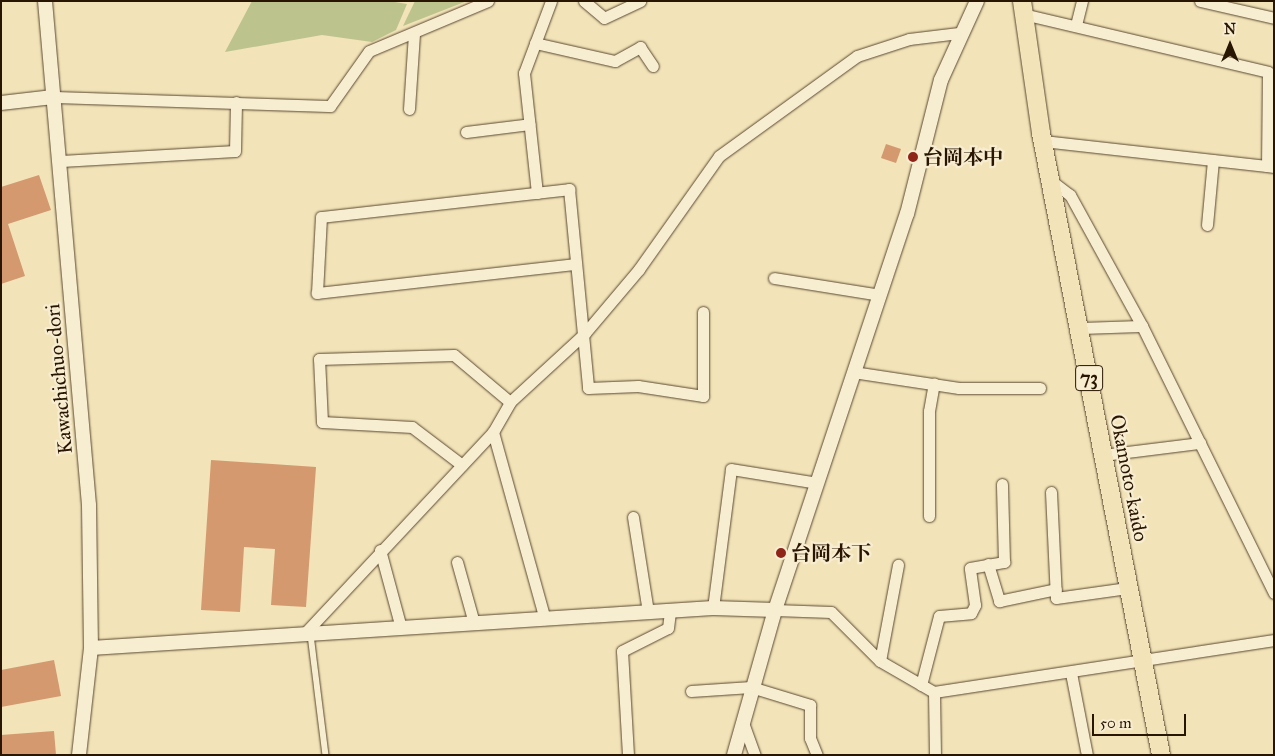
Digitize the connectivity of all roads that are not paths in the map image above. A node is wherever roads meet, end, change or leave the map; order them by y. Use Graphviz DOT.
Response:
graph roads {
  1 [pos="45,1"];
  2 [pos="488,1"];
  3 [pos="551,1"];
  4 [pos="584,1"];
  5 [pos="640,1"];
  6 [pos="977,1"];
  7 [pos="1082,1"];
  8 [pos="1200,1"];
  9 [pos="1022,8"];
  10 [pos="1274,18"];
  11 [pos="1076,25"];
  12 [pos="414,32"];
  13 [pos="959,33"];
  14 [pos="535,43"];
  15 [pos="653,66"];
  16 [pos="53,97"];
  17 [pos="236,102"];
  18 [pos="1,103"];
  19 [pos="409,109"];
  20 [pos="530,124"];
  21 [pos="466,132"];
  22 [pos="1043,141"];
  23 [pos="1213,160"];
  24 [pos="61,161"];
  25 [pos="1270,166"];
  26 [pos="1050,180"];
  27 [pos="537,193"];
  28 [pos="1207,225"];
  29 [pos="575,264"];
  30 [pos="774,278"];
  31 [pos="880,295"];
  32 [pos="704,312"];
  33 [pos="1142,326"];
  34 [pos="1079,328"];
  35 [pos="585,333"];
  36 [pos="853,372"];
  37 [pos="934,383"];
  38 [pos="1040,388"];
  39 [pos="510,402"];
  40 [pos="493,432"];
  41 [pos="1200,443"];
  42 [pos="1103,455"];
  43 [pos="462,465"];
  44 [pos="817,483"];
  45 [pos="1002,484"];
  46 [pos="1051,492"];
  47 [pos="929,516"];
  48 [pos="633,517"];
  49 [pos="380,550"];
  50 [pos="457,562"];
  51 [pos="988,564"];
  52 [pos="898,565"];
  53 [pos="1128,588"];
  54 [pos="1056,589"];
  55 [pos="1274,592"];
  56 [pos="713,608"];
  57 [pos="775,610"];
  58 [pos="670,611"];
  59 [pos="648,612"];
  60 [pos="545,619"];
  61 [pos="474,623"];
  62 [pos="401,628"];
  63 [pos="308,634"];
  64 [pos="1274,640"];
  65 [pos="91,648"];
  66 [pos="880,661"];
  67 [pos="1142,664"];
  68 [pos="1071,673"];
  69 [pos="921,685"];
  70 [pos="751,687"];
  71 [pos="691,691"];
  72 [pos="934,692"];
  73 [pos="742,720"];
  74 [pos="79,755"];
  75 [pos="326,755"];
  76 [pos="628,755"];
  77 [pos="734,755"];
  78 [pos="755,755"];
  79 [pos="817,755"];
  80 [pos="936,755"];
  81 [pos="1087,755"];
  82 [pos="1161,755"];
  1 -- 16 [label="street, Kawachichuo-dori"];
  2 -- 12 [label="street"];
  3 -- 14 [label="street"];
  4 -- 5 [label="street"];
  6 -- 13 [label="street"];
  7 -- 11 [label="street"];
  8 -- 10 [label="street"];
  9 -- 11 [label="street"];
  9 -- 22 [label="main road, Okamoto-kaido / 73"];
  11 -- 25 [label="street"];
  12 -- 17 [label="street"];
  12 -- 19 [label="street"];
  13 -- 31 [label="street"];
  13 -- 35 [label="street"];
  14 -- 15 [label="street"];
  14 -- 20 [label="street"];
  16 -- 17 [label="street"];
  16 -- 18 [label="street"];
  16 -- 24 [label="street, Kawachichuo-dori"];
  17 -- 24 [label="street"];
  20 -- 21 [label="street"];
  20 -- 27 [label="street"];
  22 -- 23 [label="street"];
  22 -- 26 [label="main road, Okamoto-kaido / 73"];
  23 -- 25 [label="street"];
  23 -- 28 [label="street"];
  24 -- 65 [label="street, Kawachichuo-dori"];
  26 -- 33 [label="street"];
  26 -- 34 [label="main road, Okamoto-kaido / 73"];
  27 -- 29 [label="street"];
  27 -- 29 [label="street"];
  29 -- 35 [label="street"];
  30 -- 31 [label="street"];
  31 -- 36 [label="street"];
  32 -- 35 [label="street"];
  33 -- 34 [label="street"];
  33 -- 41 [label="street"];
  34 -- 42 [label="main road, Okamoto-kaido / 73"];
  35 -- 39 [label="street"];
  36 -- 37 [label="street"];
  36 -- 44 [label="street"];
  37 -- 38 [label="street"];
  37 -- 47 [label="street"];
  39 -- 40 [label="street"];
  39 -- 43 [label="street"];
  40 -- 43 [label="street"];
  40 -- 60 [label="street"];
  41 -- 42 [label="street"];
  41 -- 55 [label="street"];
  42 -- 53 [label="main road, Okamoto-kaido / 73"];
  43 -- 49 [label="street"];
  44 -- 56 [label="street"];
  44 -- 57 [label="street"];
  45 -- 51 [label="street"];
  46 -- 54 [label="street"];
  48 -- 59 [label="street"];
  49 -- 62 [label="street"];
  49 -- 63 [label="street"];
  50 -- 61 [label="street"];
  51 -- 54 [label="street"];
  51 -- 69 [label="street"];
  52 -- 66 [label="street"];
  53 -- 54 [label="street"];
  53 -- 67 [label="main road, Okamoto-kaido / 73"];
  56 -- 57 [label="street"];
  56 -- 58 [label="street"];
  57 -- 66 [label="street"];
  57 -- 70 [label="street"];
  58 -- 59 [label="street"];
  58 -- 76 [label="street"];
  59 -- 60 [label="street"];
  60 -- 61 [label="street"];
  61 -- 62 [label="street"];
  62 -- 63 [label="street"];
  63 -- 65 [label="street"];
  63 -- 75 [label="lane"];
  64 -- 67 [label="street"];
  65 -- 74 [label="street, Kawachichuo-dori"];
  66 -- 69 [label="street"];
  67 -- 68 [label="street"];
  67 -- 82 [label="main road, Okamoto-kaido / 73"];
  68 -- 72 [label="street"];
  68 -- 81 [label="street"];
  69 -- 72 [label="street"];
  70 -- 71 [label="street"];
  70 -- 73 [label="street"];
  70 -- 79 [label="street"];
  72 -- 80 [label="street"];
  73 -- 77 [label="street"];
  73 -- 78 [label="street"];
}
